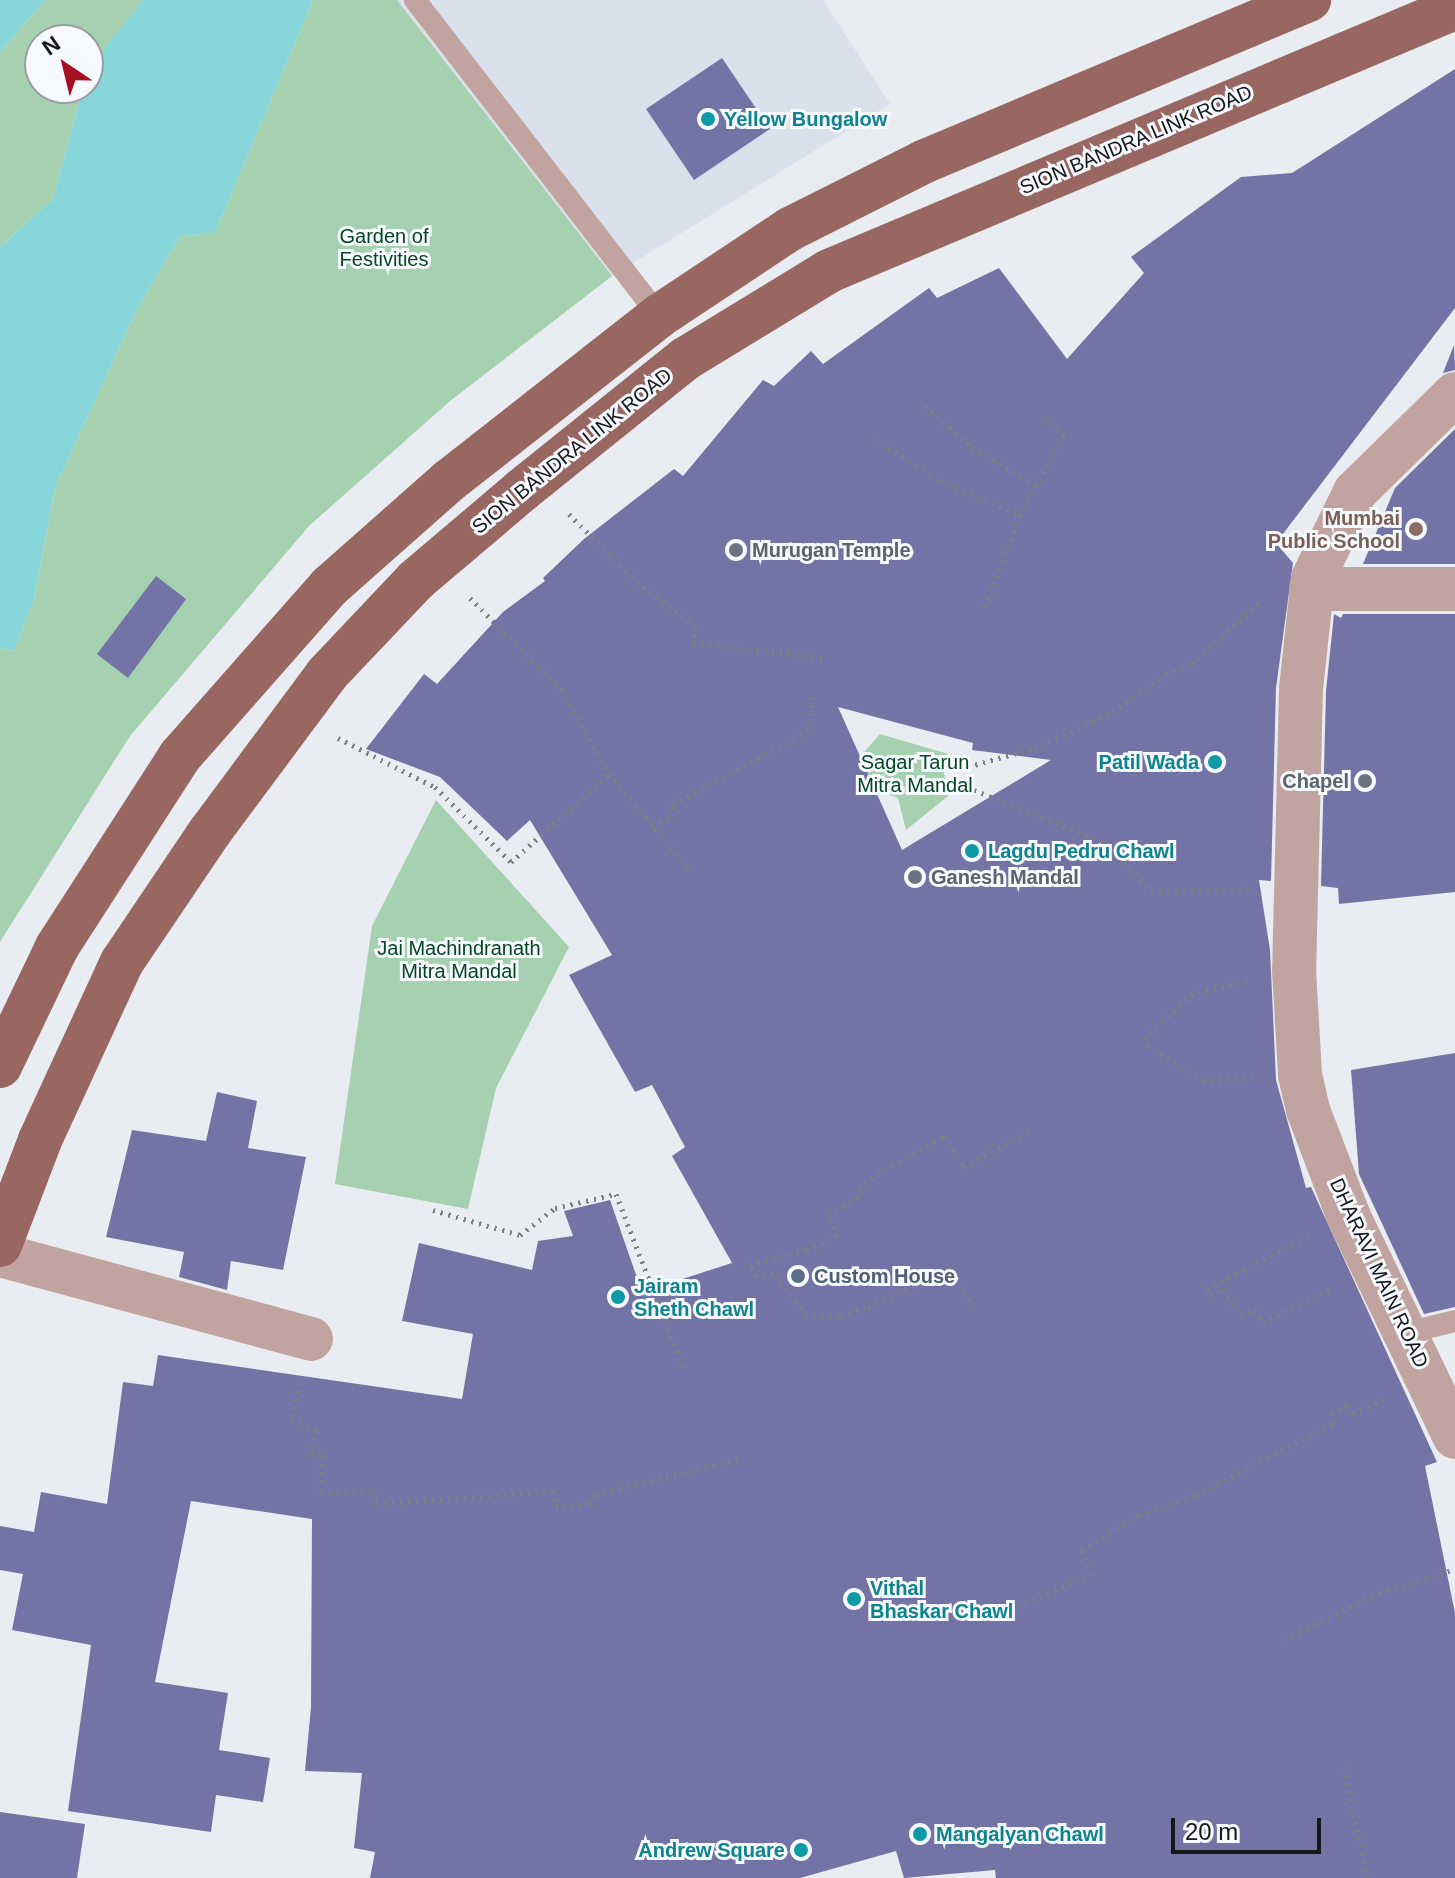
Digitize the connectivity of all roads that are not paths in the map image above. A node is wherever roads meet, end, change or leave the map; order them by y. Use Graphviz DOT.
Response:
graph roads {
  1 [pos="415,0"];
  2 [pos="1309,0"];
  3 [pos="1455,8"];
  4 [pos="659,316"];
  5 [pos="1455,394"];
  6 [pos="1312,584"];
  7 [pos="1455,589"];
  8 [pos="66,931"];
  9 [pos="122,962"];
  10 [pos="0,1066"];
  11 [pos="0,1245"];
  12 [pos="0,1255"];
  13 [pos="1455,1321"];
  14 [pos="1406,1333"];
  15 [pos="311,1339"];
  16 [pos="1455,1437"];
  1 -- 4 [label="lane"];
  2 -- 4 [label="main road"];
  3 -- 9 [label="main road, SION BANDRA LINK ROAD"];
  4 -- 8 [label="main road"];
  5 -- 6 [label="street, DHARAVI MAIN ROAD"];
  6 -- 7 [label="street"];
  6 -- 14 [label="street, DHARAVI MAIN ROAD"];
  8 -- 9 [label="main road"];
  8 -- 10 [label="main road"];
  9 -- 11 [label="main road, SION BANDRA LINK ROAD"];
  12 -- 15 [label="street"];
  13 -- 14 [label="lane"];
  14 -- 16 [label="street, DHARAVI MAIN ROAD"];
}
